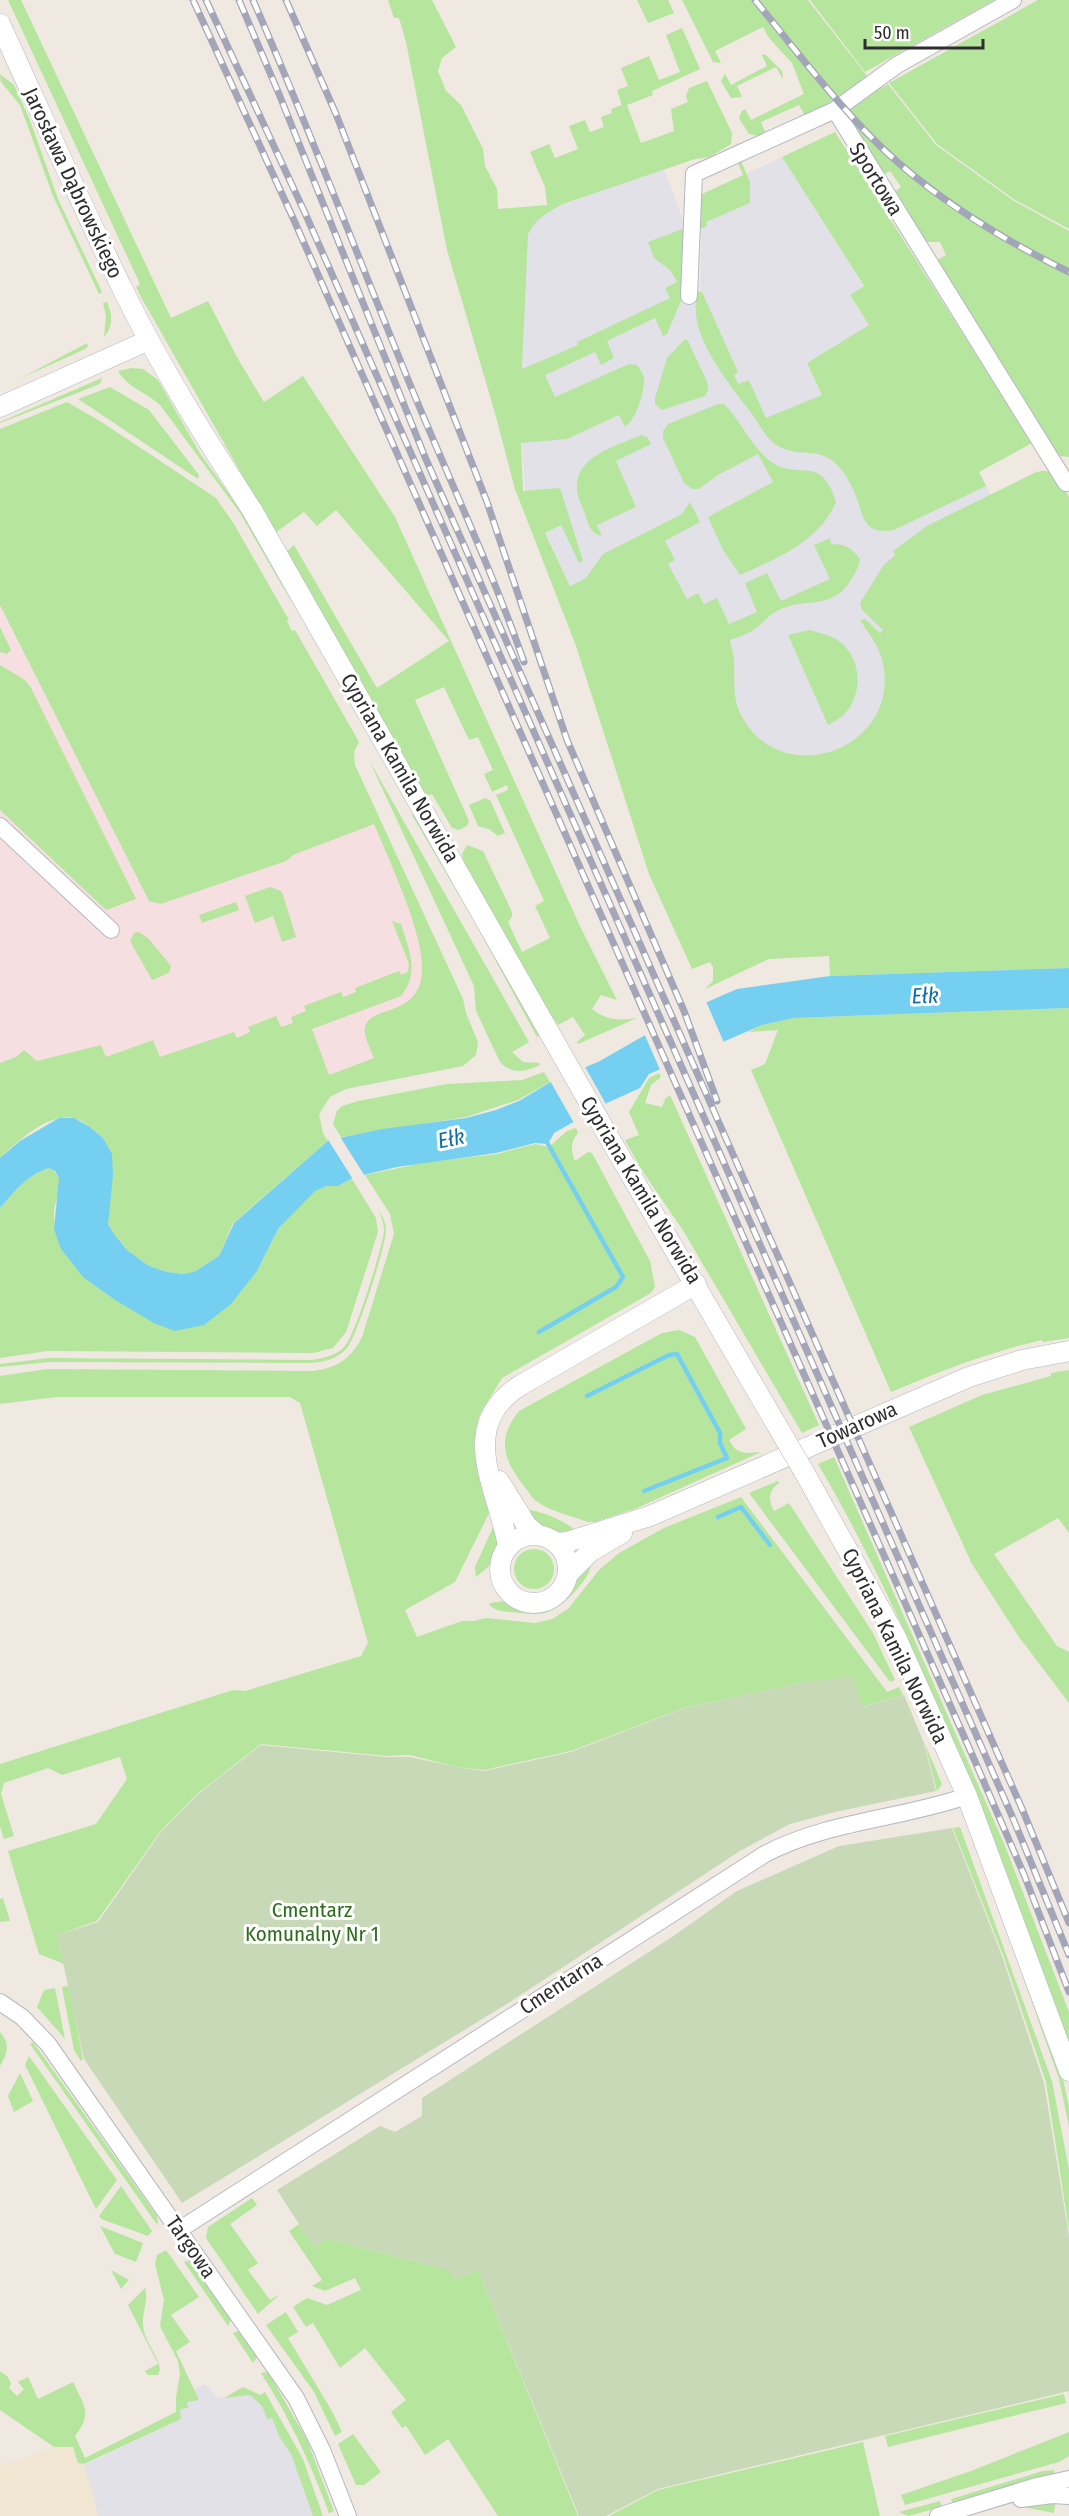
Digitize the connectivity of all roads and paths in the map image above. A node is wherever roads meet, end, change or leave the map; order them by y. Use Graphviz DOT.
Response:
graph roads {
  1 [pos="1013,0"];
  2 [pos="0,24"];
  3 [pos="835,110"];
  4 [pos="690,296"];
  5 [pos="149,340"];
  6 [pos="0,407"];
  7 [pos="1066,483"];
  8 [pos="0,826"];
  9 [pos="111,930"];
  10 [pos="696,1284"];
  11 [pos="1069,1351"];
  12 [pos="484,1449"];
  13 [pos="650,1516"];
  14 [pos="538,1535"];
  15 [pos="556,1543"];
  16 [pos="508,1546"];
  17 [pos="568,1574"];
  18 [pos="967,1796"];
  19 [pos="0,2002"];
  20 [pos="1069,2072"];
  21 [pos="179,2230"];
  22 [pos="1069,2479"];
  23 [pos="1069,2496"];
  24 [pos="970,2508"];
  25 [pos="348,2516"];
  26 [pos="938,2516"];
  1 -- 3 [label="street"];
  2 -- 5 [label="street, Jarosława Dąbrowskiego"];
  3 -- 4 [label="street"];
  3 -- 7 [label="street, Sportowa"];
  5 -- 6 [label="street"];
  5 -- 10 [label="street, Cypriana Kamila Norwida"];
  8 -- 9 [label="street"];
  10 -- 12 [label="street"];
  10 -- 18 [label="street, Cypriana Kamila Norwida, bridge"];
  11 -- 13 [label="street, Towarowa"];
  12 -- 14 [label="street"];
  12 -- 16 [label="street"];
  13 -- 15 [label="street, Towarowa"];
  13 -- 17 [label="street, Towarowa"];
  14 -- 15 [label="street"];
  14 -- 16 [label="street"];
  15 -- 17 [label="street"];
  16 -- 17 [label="street"];
  18 -- 20 [label="street, Cypriana Kamila Norwida"];
  18 -- 21 [label="street, Cmentarna"];
  19 -- 21 [label="street, Targowa"];
  21 -- 25 [label="street, Targowa"];
  22 -- 24 [label="street"];
  23 -- 24 [label="street"];
  24 -- 26 [label="street"];
}
